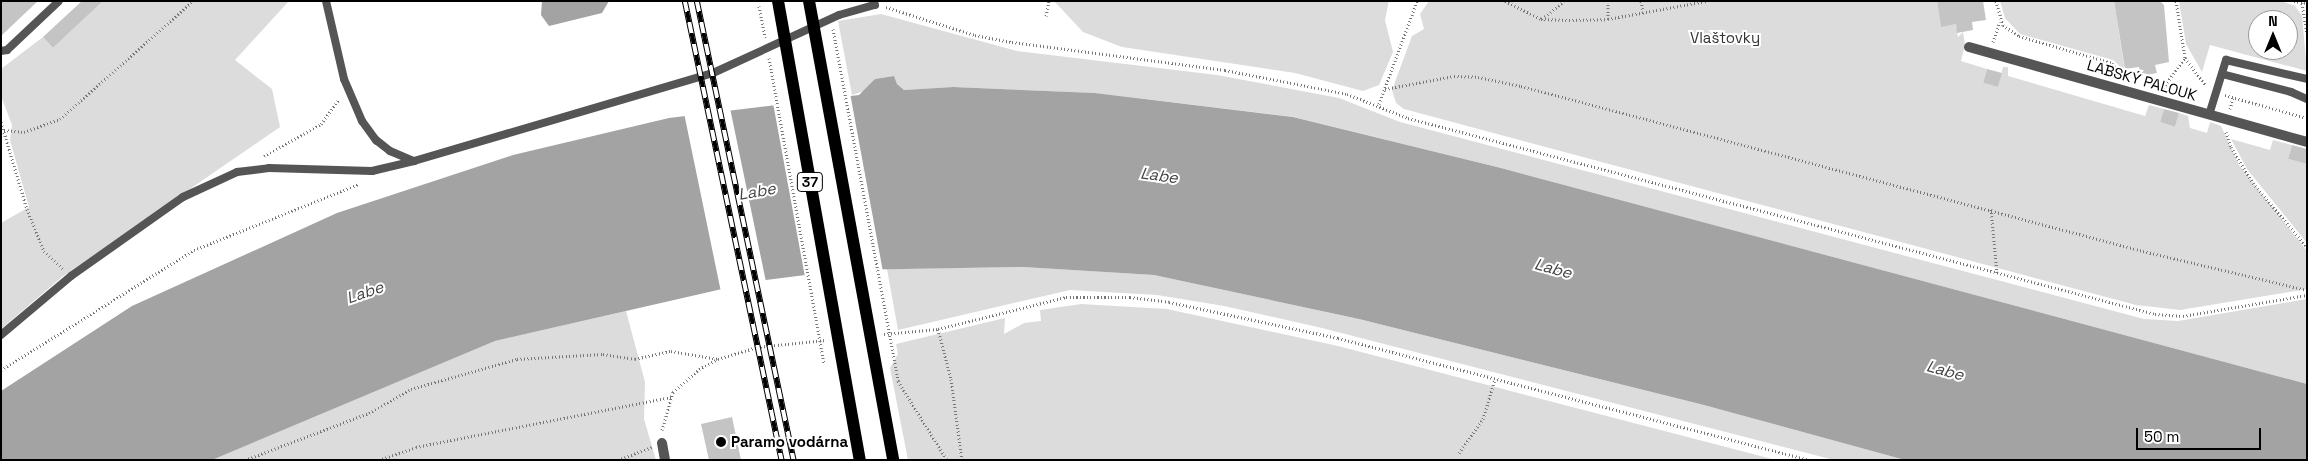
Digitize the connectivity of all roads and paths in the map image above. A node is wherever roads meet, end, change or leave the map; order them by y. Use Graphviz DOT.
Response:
graph roads {
  1 [pos="59,1"];
  2 [pos="193,1"];
  3 [pos="326,1"];
  4 [pos="1049,1"];
  5 [pos="1505,1"];
  6 [pos="1564,1"];
  7 [pos="1608,1"];
  8 [pos="1641,1"];
  9 [pos="1706,1"];
  10 [pos="1996,1"];
  11 [pos="2176,1"];
  12 [pos="2294,1"];
  13 [pos="778,2"];
  14 [pos="809,2"];
  15 [pos="1418,2"];
  16 [pos="2307,2"];
  17 [pos="875,3"];
  18 [pos="2302,3"];
  19 [pos="759,6"];
  20 [pos="1643,12"];
  21 [pos="1046,16"];
  22 [pos="1541,19"];
  23 [pos="1608,19"];
  24 [pos="832,20"];
  25 [pos="2001,21"];
  26 [pos="2307,34"];
  27 [pos="766,43"];
  28 [pos="1969,47"];
  29 [pos="1,51"];
  30 [pos="767,52"];
  31 [pos="1990,53"];
  32 [pos="2185,58"];
  33 [pos="2222,74"];
  34 [pos="344,79"];
  35 [pos="2307,79"];
  36 [pos="2130,80"];
  37 [pos="2207,84"];
  38 [pos="2158,88"];
  39 [pos="1385,89"];
  40 [pos="2205,89"];
  41 [pos="2216,92"];
  42 [pos="2233,97"];
  43 [pos="2307,99"];
  44 [pos="1379,104"];
  45 [pos="2210,115"];
  46 [pos="2307,118"];
  47 [pos="2227,120"];
  48 [pos="1,122"];
  49 [pos="4,130"];
  50 [pos="2307,142"];
  51 [pos="258,160"];
  52 [pos="414,161"];
  53 [pos="368,180"];
  54 [pos="1991,209"];
  55 [pos="2307,247"];
  56 [pos="1996,274"];
  57 [pos="71,276"];
  58 [pos="2307,290"];
  59 [pos="2307,295"];
  60 [pos="938,329"];
  61 [pos="1,335"];
  62 [pos="878,335"];
  63 [pos="831,339"];
  64 [pos="718,359"];
  65 [pos="824,364"];
  66 [pos="1,370"];
  67 [pos="1495,379"];
  68 [pos="671,398"];
  69 [pos="662,444"];
  70 [pos="1459,453"];
  71 [pos="245,460"];
  72 [pos="379,460"];
  73 [pos="618,460"];
  74 [pos="665,460"];
  75 [pos="860,460"];
  76 [pos="893,460"];
  77 [pos="947,460"];
  78 [pos="962,460"];
  79 [pos="1810,460"];
  1 -- 29 [label="lane"];
  2 -- 49 [label="path"];
  3 -- 34 [label="lane"];
  4 -- 21 [label="path"];
  5 -- 22 [label="path"];
  6 -- 22 [label="path"];
  7 -- 23 [label="path"];
  8 -- 20 [label="path"];
  9 -- 20 [label="path"];
  10 -- 25 [label="path"];
  11 -- 32 [label="path"];
  12 -- 18 [label="path"];
  13 -- 75 [label="main road, 37"];
  14 -- 76 [label="main road, 37"];
  15 -- 39 [label="path"];
  16 -- 18 [label="path"];
  17 -- 44 [label="path"];
  17 -- 52 [label="lane"];
  18 -- 26 [label="path"];
  19 -- 27 [label="path"];
  20 -- 23 [label="path"];
  22 -- 23 [label="path"];
  24 -- 77 [label="path"];
  25 -- 31 [label="path"];
  25 -- 36 [label="path"];
  28 -- 31 [label="street, LABSKÝ PALOUK"];
  30 -- 65 [label="path"];
  31 -- 45 [label="street, LABSKÝ PALOUK"];
  32 -- 37 [label="path"];
  32 -- 38 [label="path"];
  33 -- 35 [label="lane"];
  33 -- 41 [label="lane"];
  33 -- 43 [label="lane"];
  34 -- 51 [label="path"];
  34 -- 52 [label="lane"];
  39 -- 44 [label="path"];
  39 -- 54 [label="path"];
  40 -- 41 [label="path"];
  41 -- 42 [label="path"];
  41 -- 45 [label="lane"];
  42 -- 46 [label="path"];
  42 -- 47 [label="path"];
  44 -- 56 [label="path"];
  45 -- 47 [label="street, LABSKÝ PALOUK"];
  47 -- 50 [label="street, LABSKÝ PALOUK"];
  47 -- 55 [label="path"];
  48 -- 49 [label="path"];
  49 -- 57 [label="path"];
  52 -- 57 [label="lane"];
  53 -- 66 [label="path"];
  54 -- 56 [label="path"];
  54 -- 58 [label="path"];
  56 -- 59 [label="path"];
  57 -- 61 [label="lane"];
  60 -- 62 [label="path"];
  60 -- 67 [label="path"];
  60 -- 78 [label="path"];
  63 -- 64 [label="path"];
  64 -- 68 [label="path"];
  64 -- 71 [label="path"];
  67 -- 70 [label="path"];
  67 -- 79 [label="path"];
  68 -- 69 [label="path"];
  68 -- 72 [label="path"];
  69 -- 73 [label="path"];
  69 -- 74 [label="street"];
}
